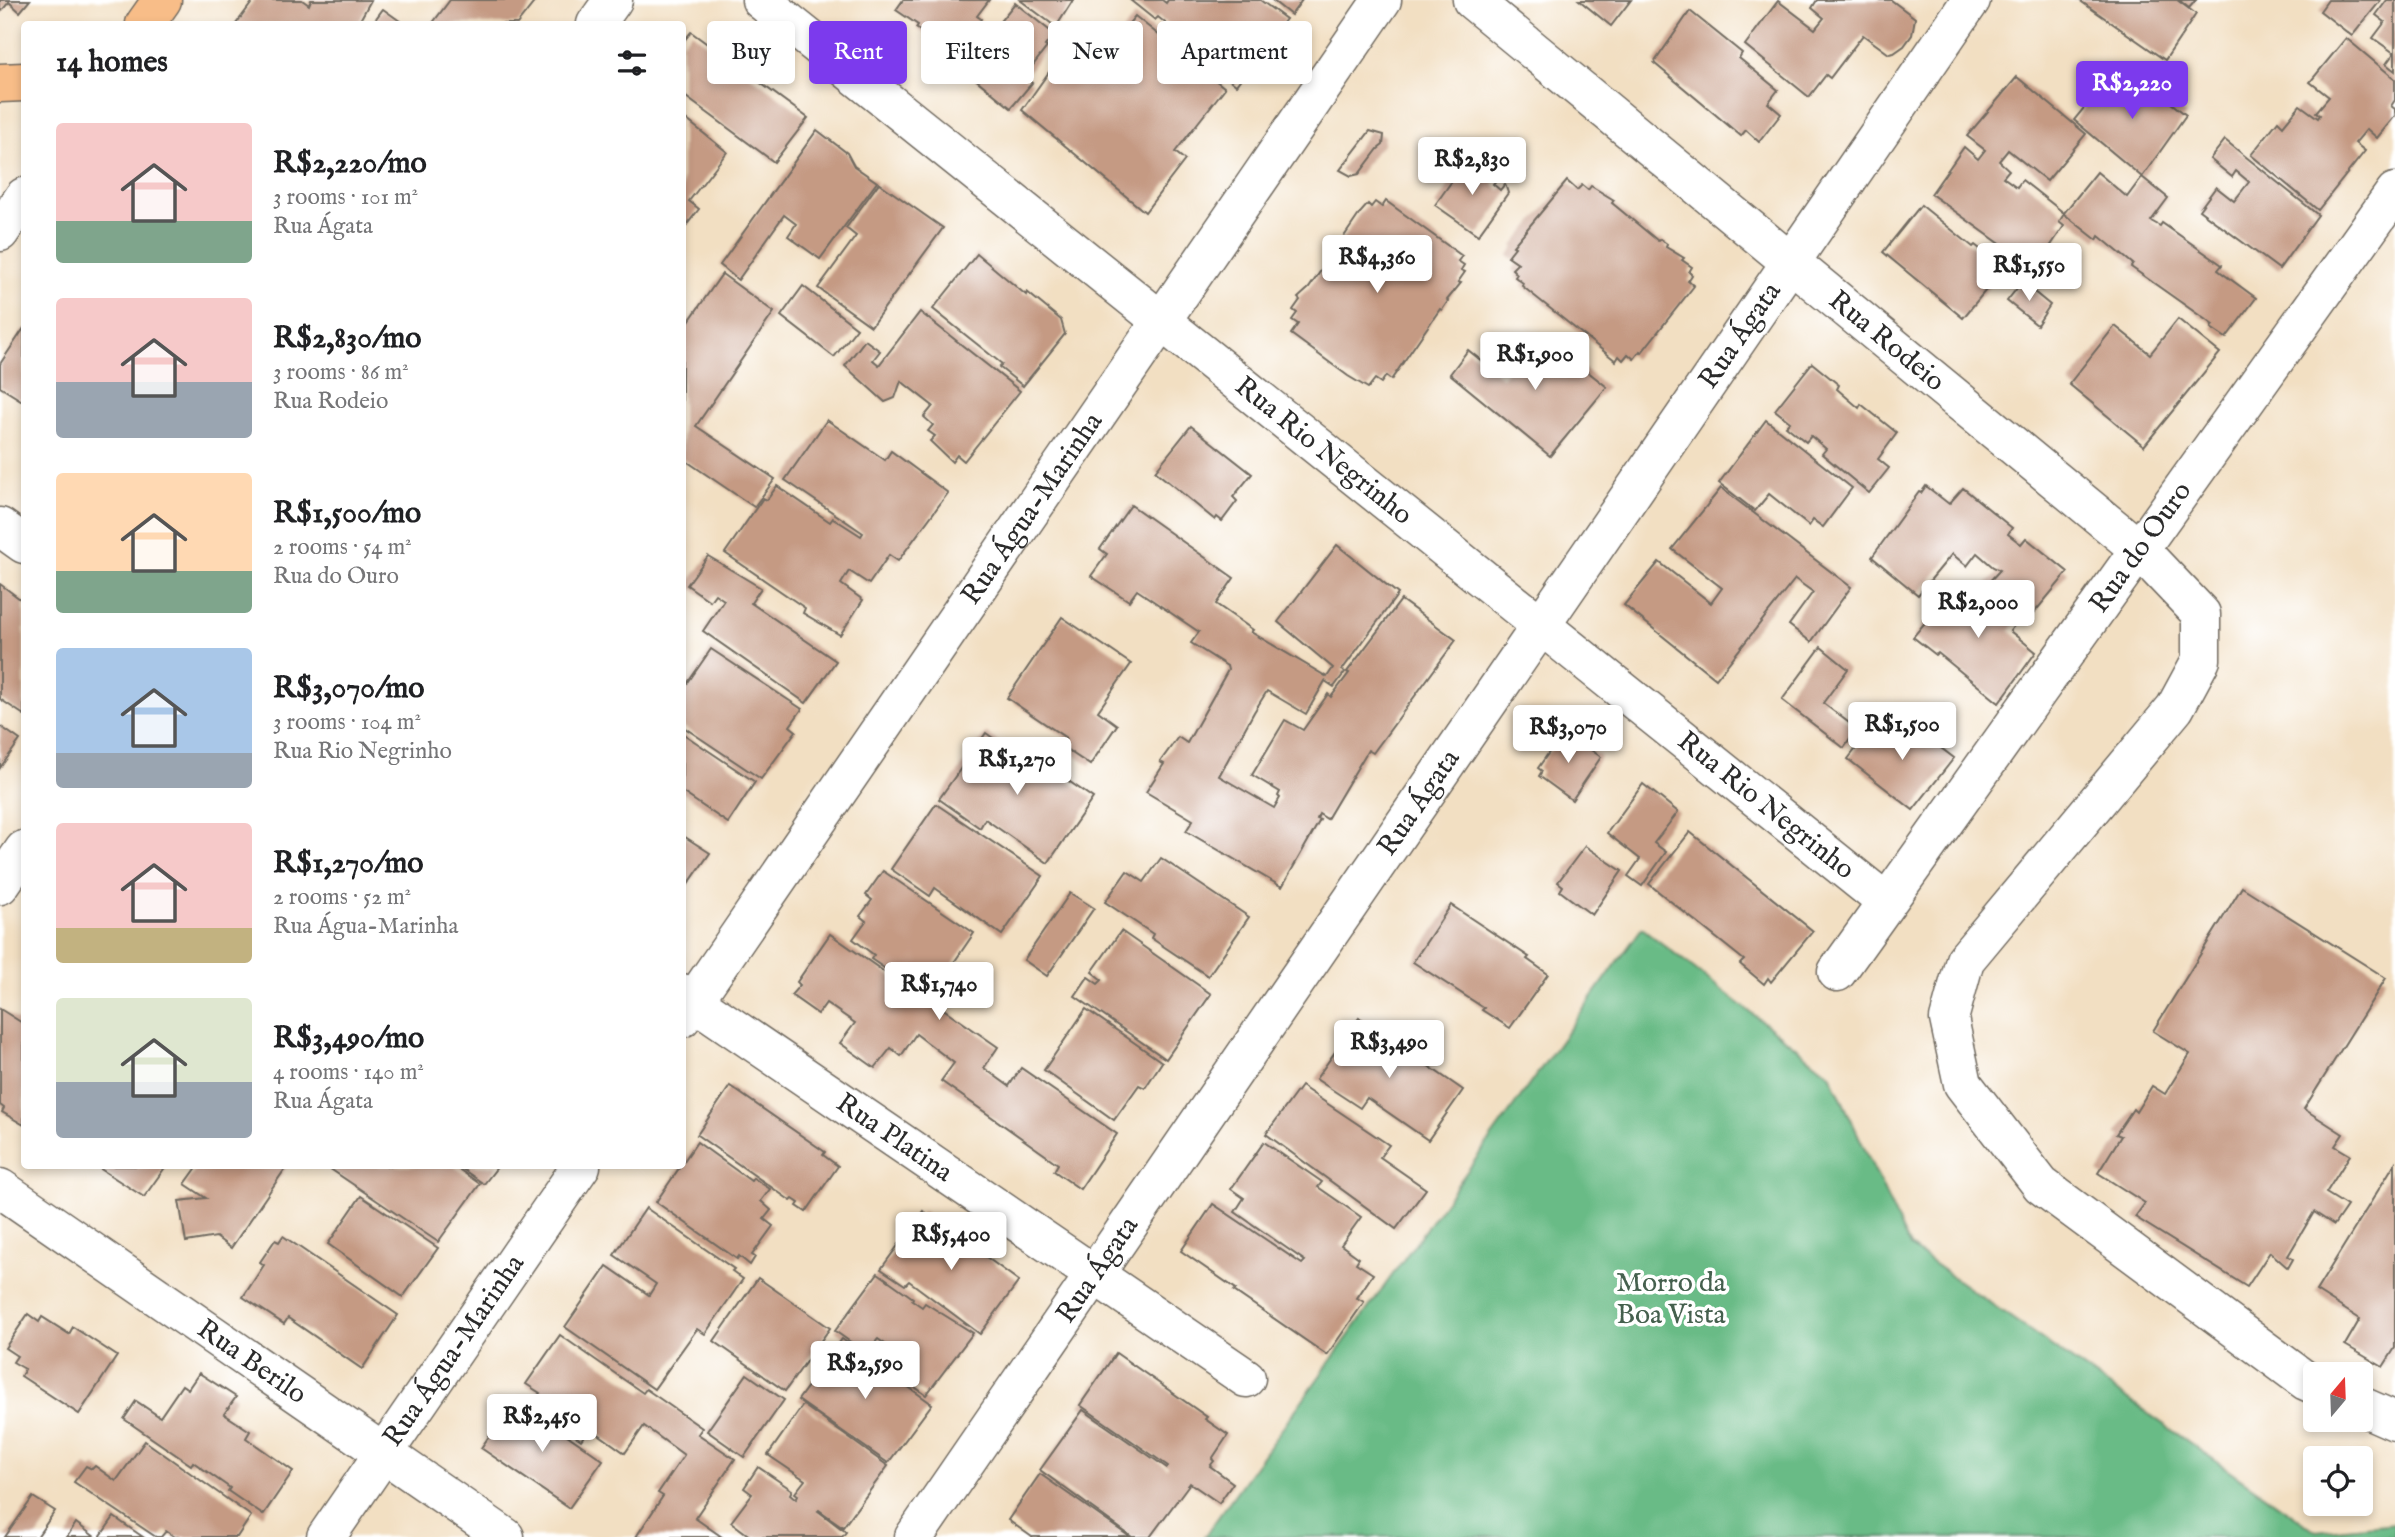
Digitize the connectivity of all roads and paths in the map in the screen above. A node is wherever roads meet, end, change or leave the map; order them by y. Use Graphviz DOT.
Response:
graph roads {
  1 [pos="162,0"];
  2 [pos="613,0"];
  3 [pos="761,0"];
  4 [pos="1382,0"];
  5 [pos="1472,0"];
  6 [pos="1971,0"];
  7 [pos="147,21"];
  8 [pos="598,21"];
  9 [pos="21,82"];
  10 [pos="0,83"];
  11 [pos="2395,192"];
  12 [pos="21,201"];
  13 [pos="0,232"];
  14 [pos="1791,262"];
  15 [pos="1161,321"];
  16 [pos="0,527"];
  17 [pos="21,542"];
  18 [pos="2139,549"];
  19 [pos="1541,625"];
  20 [pos="21,854"];
  21 [pos="0,885"];
  22 [pos="1886,902"];
  23 [pos="1837,972"];
  24 [pos="686,1004"];
  25 [pos="579,1169"];
  26 [pos="0,1188"];
  27 [pos="1095,1275"];
  28 [pos="1246,1378"];
  29 [pos="2303,1379"];
  30 [pos="2373,1412"];
  31 [pos="2395,1422"];
  32 [pos="384,1453"];
  33 [pos="326,1537"];
  34 [pos="505,1537"];
  35 [pos="914,1537"];
  1 -- 7 [label="main road"];
  2 -- 8 [label="street"];
  3 -- 15 [label="street, Rua Rio Negrinho"];
  4 -- 15 [label="street, Rua Água-Marinha"];
  5 -- 14 [label="street, Rua Rodeio"];
  6 -- 14 [label="street, Rua Ágata"];
  9 -- 10 [label="main road"];
  11 -- 18 [label="street, Rua do Ouro"];
  12 -- 13 [label="street"];
  14 -- 18 [label="street, Rua Rodeio"];
  14 -- 19 [label="street, Rua Ágata"];
  15 -- 19 [label="street, Rua Rio Negrinho"];
  15 -- 24 [label="street, Rua Água-Marinha"];
  16 -- 17 [label="street"];
  18 -- 22 [label="street, Rua do Ouro"];
  18 -- 29 [label="street, Rua Rodeio"];
  19 -- 22 [label="street, Rua Rio Negrinho"];
  19 -- 27 [label="street, Rua Ágata"];
  20 -- 21 [label="street"];
  22 -- 23 [label="street, Rua do Ouro"];
  24 -- 27 [label="street, Rua Platina"];
  25 -- 32 [label="street, Rua Água-Marinha"];
  26 -- 32 [label="street, Rua Berilo"];
  27 -- 28 [label="street, Rua Platina"];
  27 -- 35 [label="street, Rua Ágata"];
  30 -- 31 [label="street"];
  32 -- 33 [label="street, Rua Água-Marinha"];
  32 -- 34 [label="street, Rua Berilo"];
}
